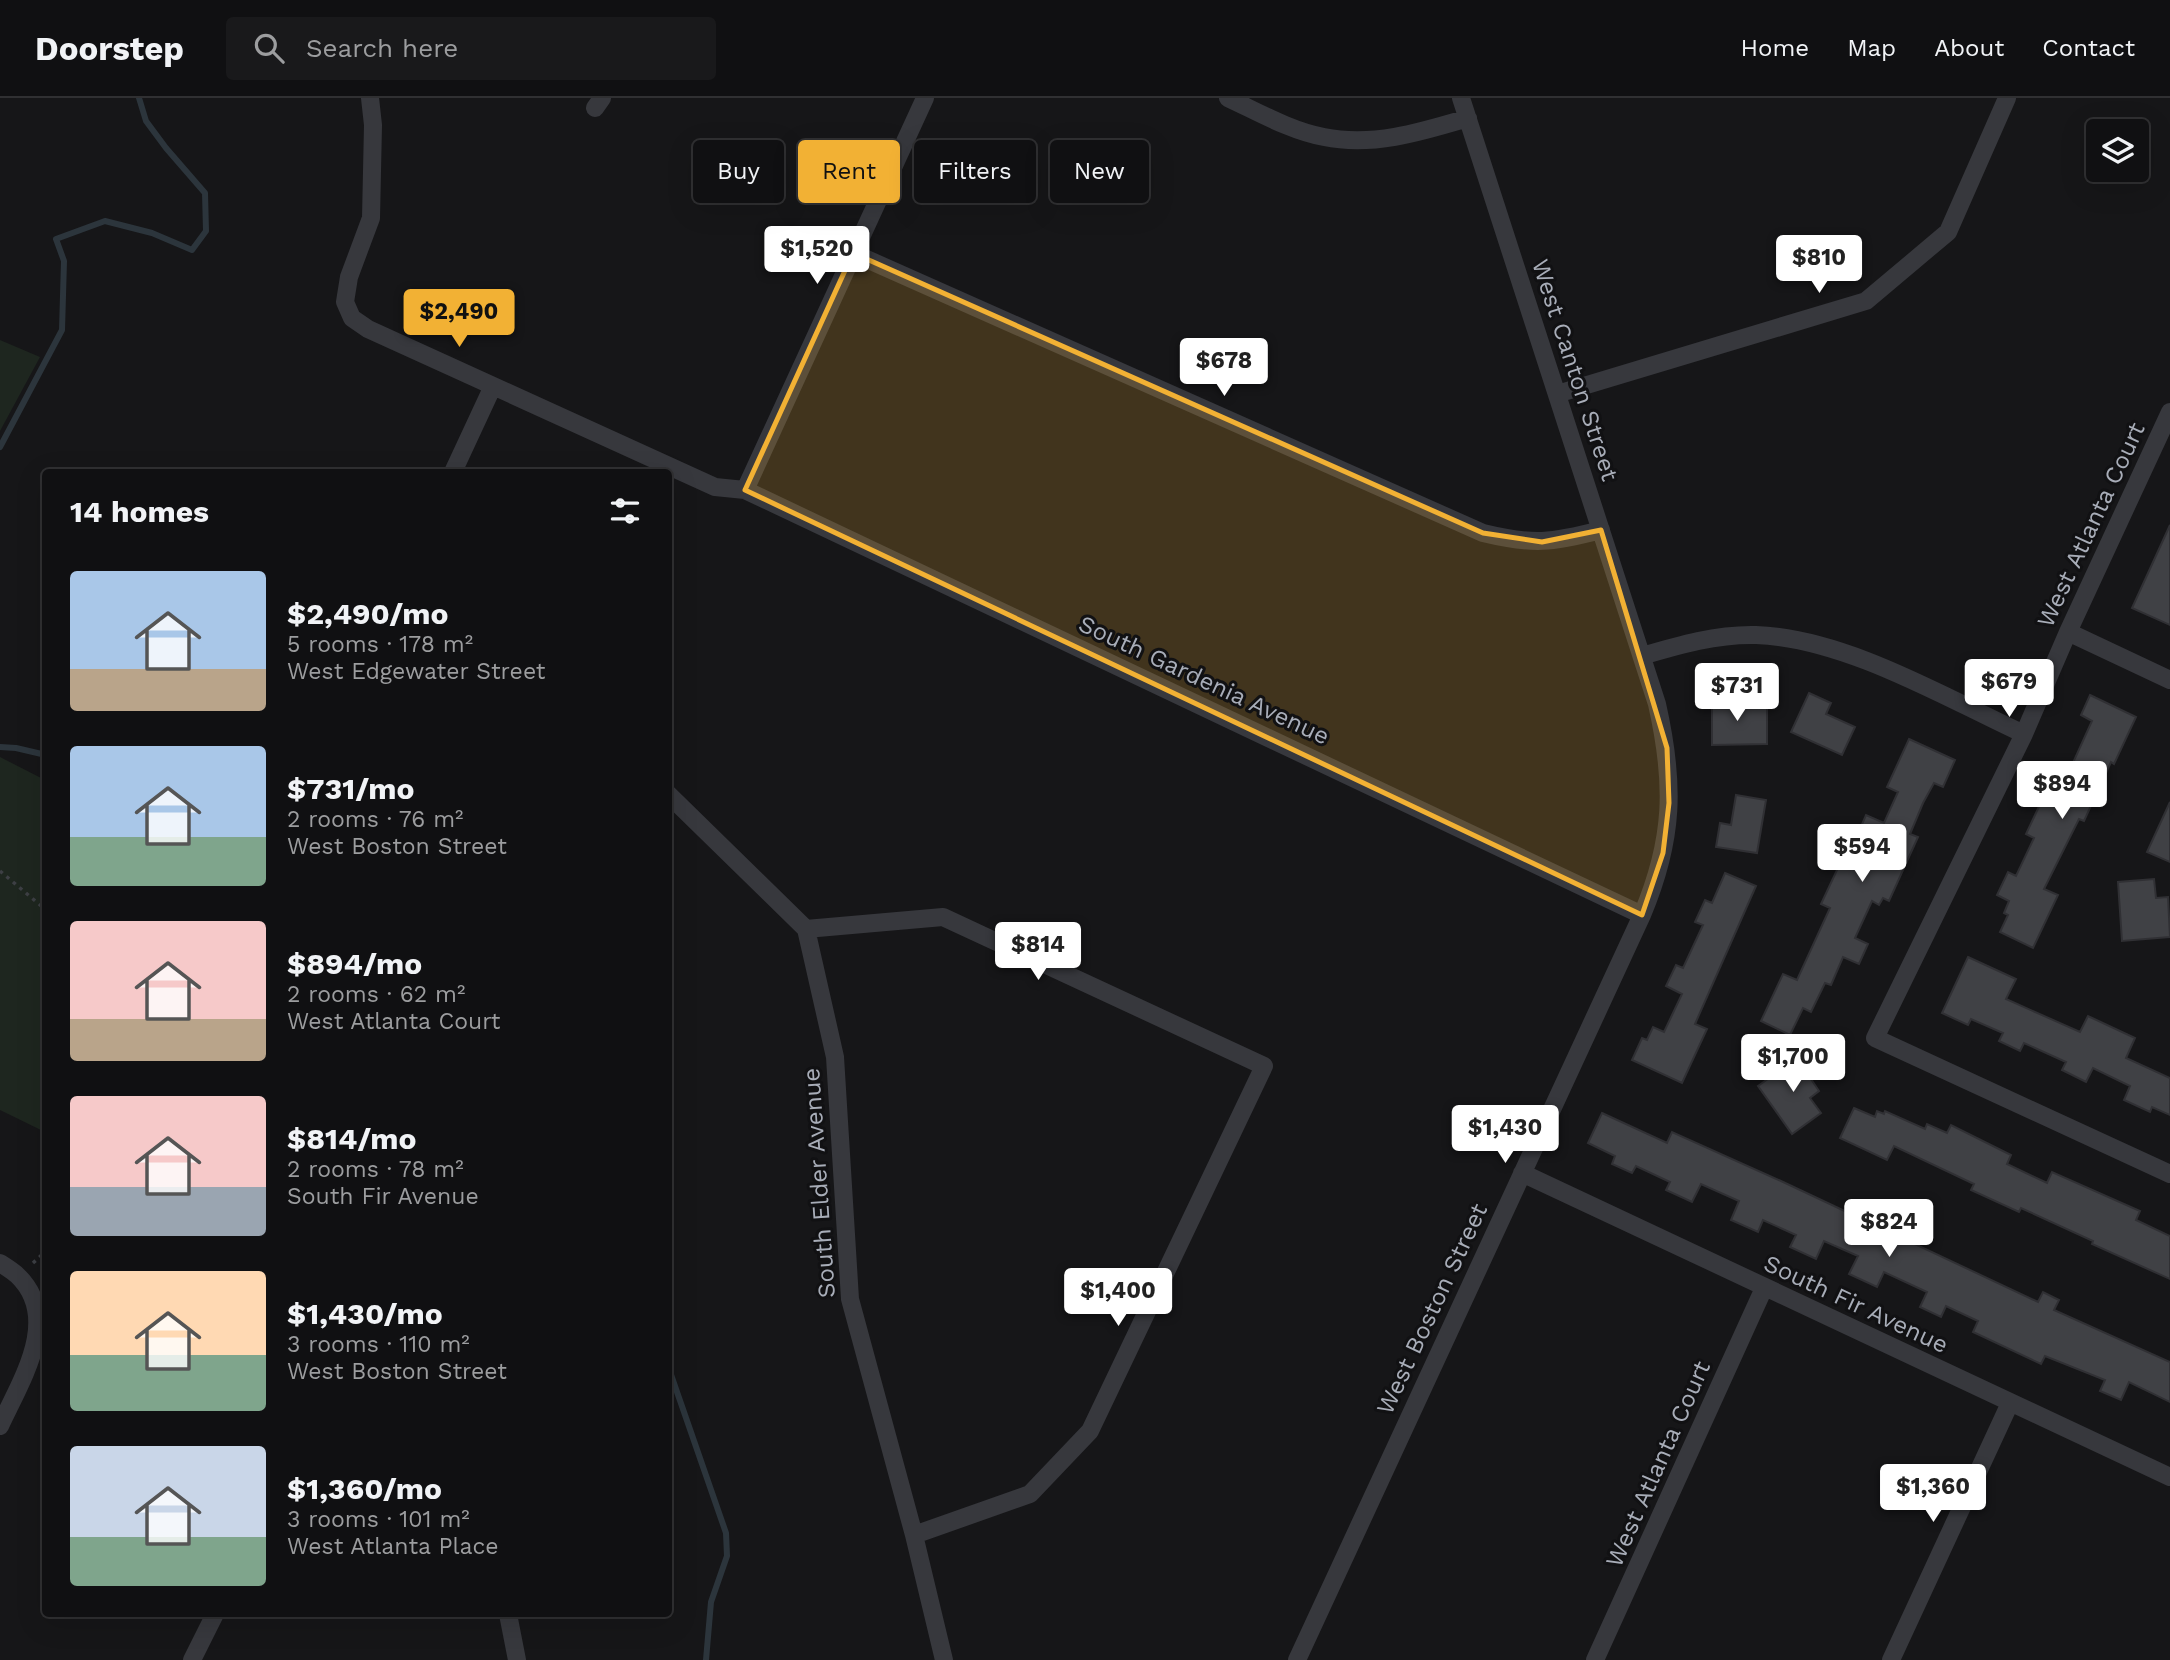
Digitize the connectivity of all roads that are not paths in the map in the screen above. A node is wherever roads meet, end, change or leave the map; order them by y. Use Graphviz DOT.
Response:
graph roads {
  1 [pos="370,98"];
  2 [pos="925,98"];
  3 [pos="1228,98"];
  4 [pos="1461,98"];
  5 [pos="2007,98"];
  6 [pos="1468,118"];
  7 [pos="853,253"];
  8 [pos="493,386"];
  9 [pos="1557,394"];
  10 [pos="2170,412"];
  11 [pos="454,469"];
  12 [pos="745,489"];
  13 [pos="1601,530"];
  14 [pos="2068,632"];
  15 [pos="1642,656"];
  16 [pos="2170,680"];
  17 [pos="2024,734"];
  18 [pos="672,798"];
  19 [pos="1642,915"];
  20 [pos="806,929"];
  21 [pos="1522,1173"];
  22 [pos="2170,1174"];
  23 [pos="0,1264"];
  24 [pos="1764,1288"];
  25 [pos="2010,1403"];
  26 [pos="0,1426"];
  27 [pos="2170,1477"];
  28 [pos="914,1535"];
  29 [pos="214,1617"];
  30 [pos="509,1617"];
  31 [pos="192,1660"];
  32 [pos="517,1660"];
  33 [pos="944,1660"];
  34 [pos="1297,1660"];
  35 [pos="1595,1660"];
  36 [pos="1891,1660"];
  1 -- 8 [label="street, South Gardenia Avenue"];
  2 -- 7 [label="street"];
  3 -- 6 [label="street"];
  4 -- 6 [label="street, West Canton Street"];
  5 -- 9 [label="street"];
  6 -- 9 [label="street, West Canton Street"];
  7 -- 12 [label="street"];
  7 -- 13 [label="street"];
  8 -- 11 [label="street"];
  8 -- 12 [label="street, South Gardenia Avenue"];
  9 -- 13 [label="street, West Canton Street"];
  10 -- 14 [label="street, West Atlanta Court"];
  12 -- 19 [label="street, South Gardenia Avenue"];
  13 -- 15 [label="street, West Canton Street"];
  14 -- 16 [label="street"];
  14 -- 17 [label="street, West Atlanta Court"];
  15 -- 17 [label="street"];
  15 -- 19 [label="street, West Boston Street"];
  17 -- 22 [label="street, West Atlanta Court"];
  18 -- 20 [label="street"];
  19 -- 21 [label="street, West Boston Street"];
  20 -- 28 [label="street, South Elder Avenue"];
  20 -- 28 [label="street"];
  21 -- 24 [label="street, South Fir Avenue"];
  21 -- 34 [label="street, West Boston Street"];
  23 -- 26 [label="street"];
  24 -- 25 [label="street, South Fir Avenue"];
  24 -- 35 [label="street, West Atlanta Court"];
  25 -- 27 [label="street, South Fir Avenue"];
  25 -- 36 [label="street"];
  28 -- 33 [label="street, South Elder Avenue"];
  29 -- 31 [label="street"];
  30 -- 32 [label="street"];
}
